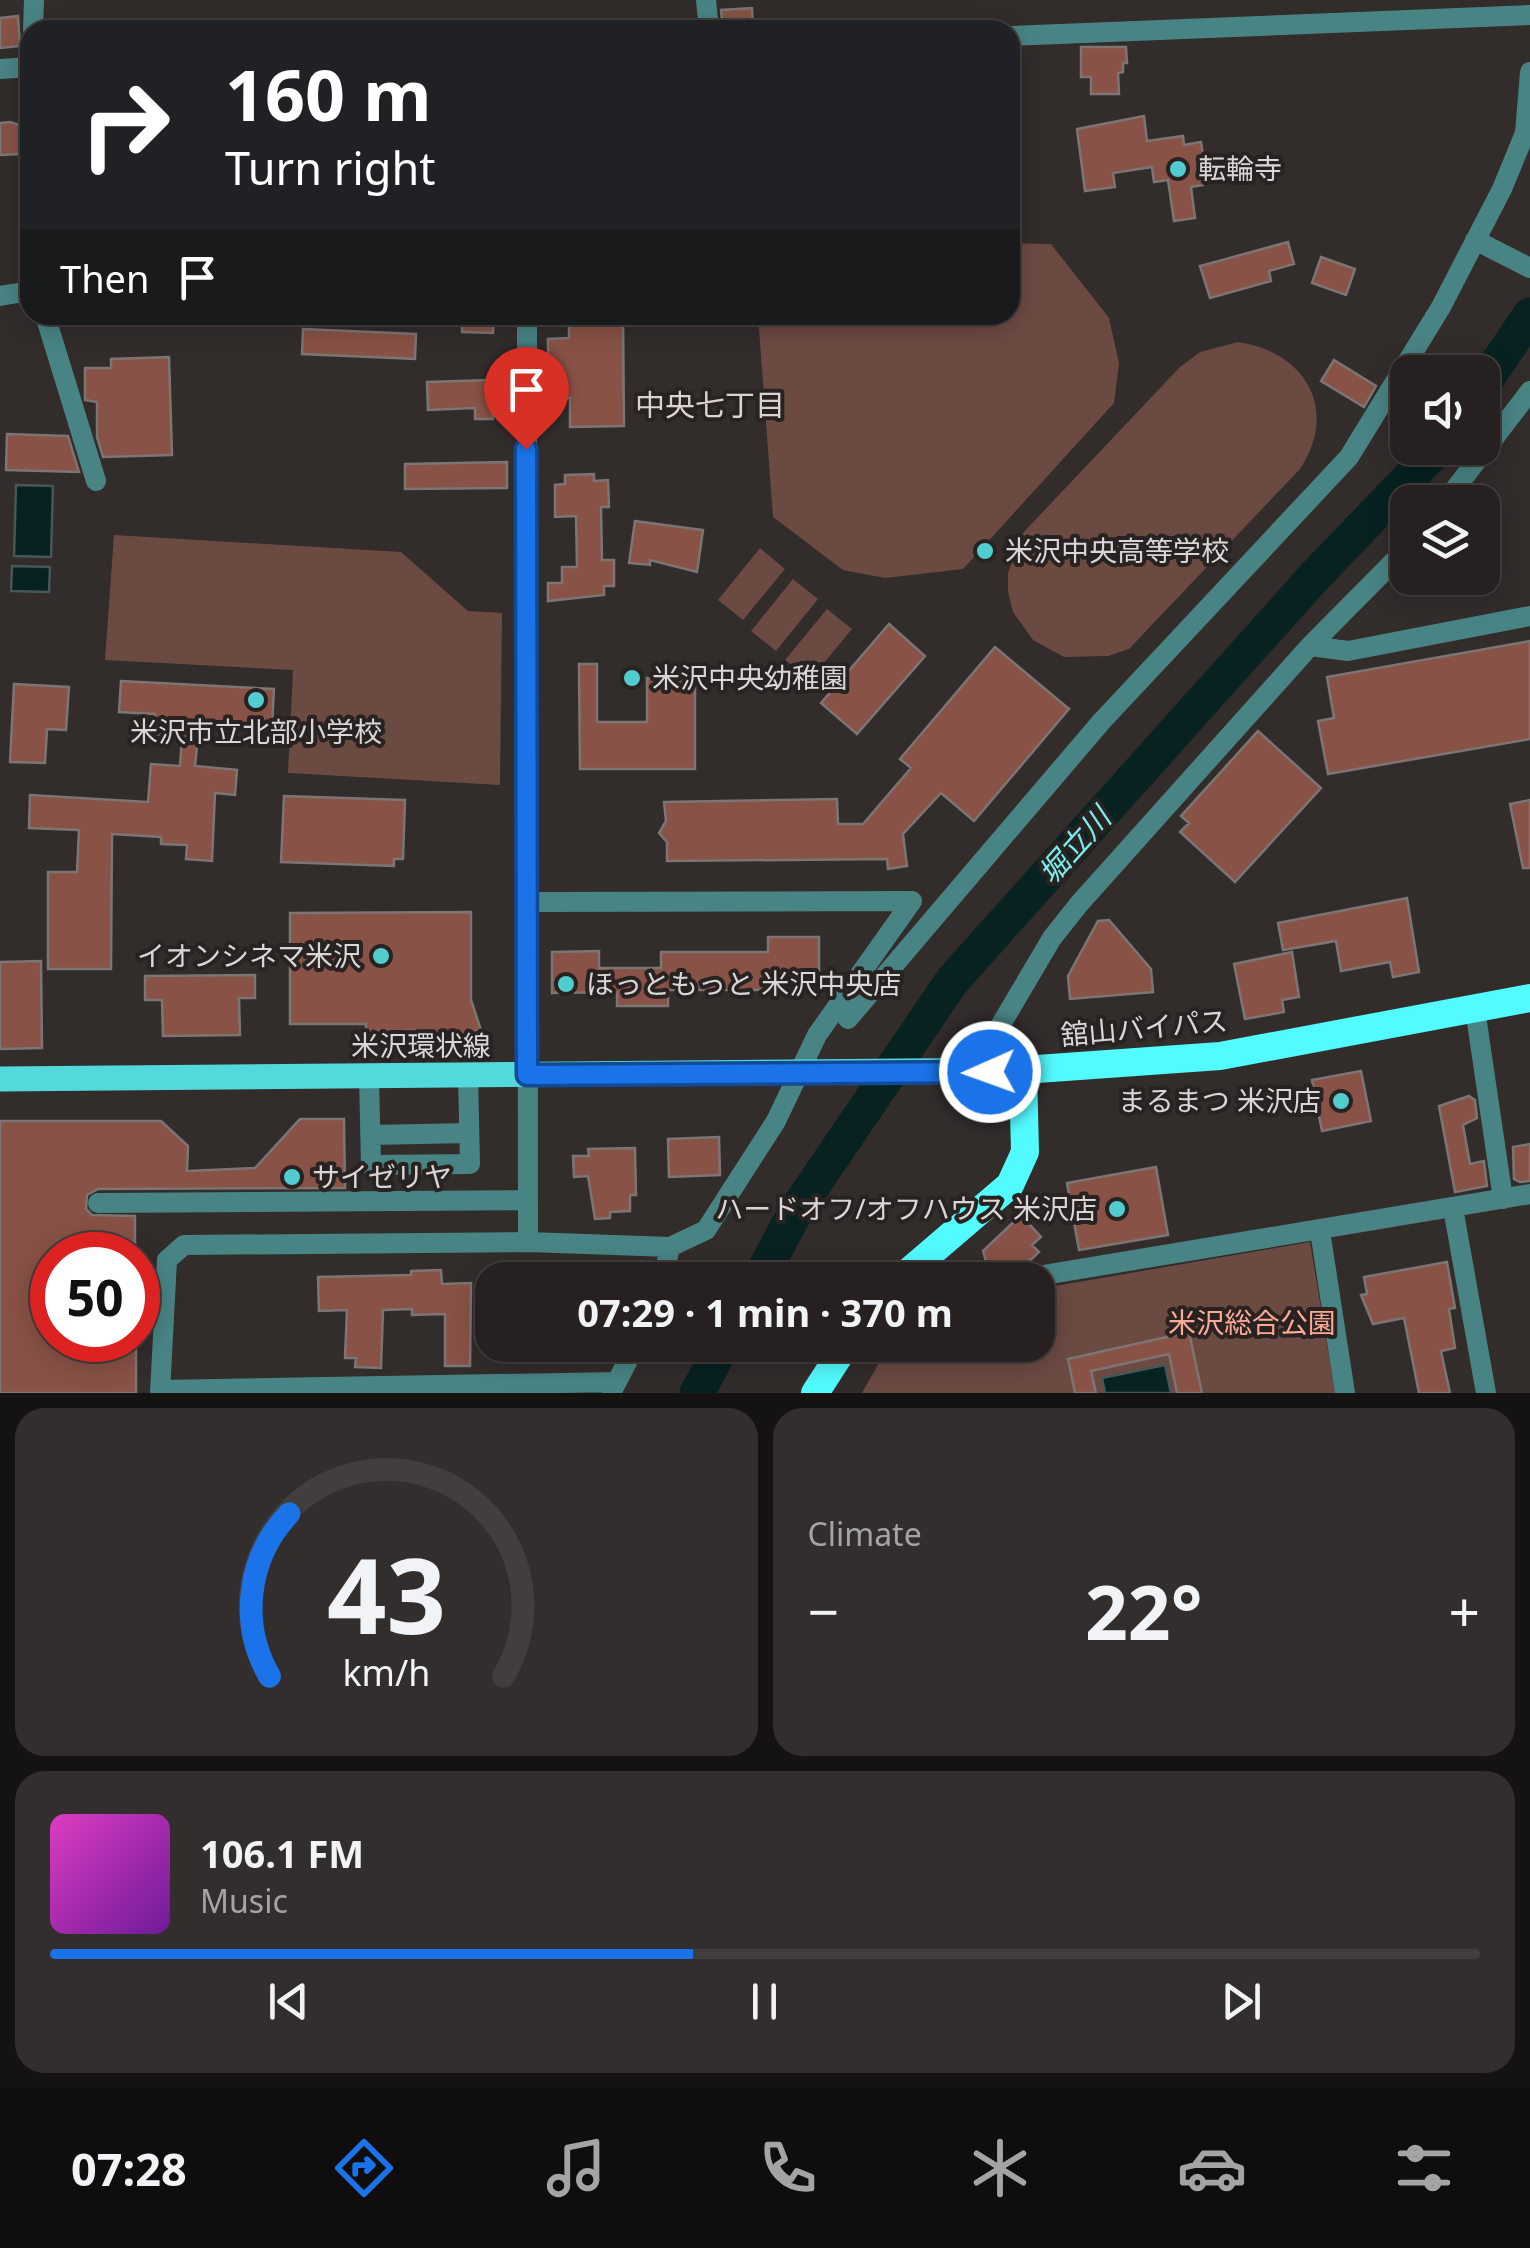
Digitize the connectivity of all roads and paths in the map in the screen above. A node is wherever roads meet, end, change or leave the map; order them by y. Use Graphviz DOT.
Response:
graph roads {
  1 [pos="1419,11"];
  2 [pos="1530,16"];
  3 [pos="1020,35"];
  4 [pos="1530,72"];
  5 [pos="1475,240"];
  6 [pos="1530,268"];
  7 [pos="47,325"];
  8 [pos="527,325"];
  9 [pos="1530,392"];
  10 [pos="96,481"];
  11 [pos="1458,485"];
  12 [pos="1390,566"];
  13 [pos="1530,616"];
  14 [pos="1310,646"];
  15 [pos="528,902"];
  16 [pos="1530,998"];
  17 [pos="1475,1009"];
  18 [pos="848,1019"];
  19 [pos="1023,1070"];
  20 [pos="990,1072"];
  21 [pos="527,1075"];
  22 [pos="800,1075"];
  23 [pos="369,1076"];
  24 [pos="468,1076"];
  25 [pos="0,1079"];
  26 [pos="469,1132"];
  27 [pos="370,1135"];
  28 [pos="1530,1194"];
  29 [pos="1503,1199"];
  30 [pos="528,1204"];
  31 [pos="106,1208"];
  32 [pos="1453,1208"];
  33 [pos="1320,1231"];
  34 [pos="528,1242"];
  35 [pos="670,1246"];
  36 [pos="667,1262"];
  37 [pos="920,1262"];
  38 [pos="1055,1273"];
  39 [pos="627,1362"];
  40 [pos="835,1362"];
  41 [pos="614,1388"];
  42 [pos="160,1391"];
  43 [pos="814,1393"];
  44 [pos="1345,1393"];
  45 [pos="1486,1393"];
  1 -- 2 [label="street"];
  1 -- 3 [label="street"];
  4 -- 5 [label="street"];
  5 -- 6 [label="street"];
  5 -- 18 [label="street"];
  7 -- 10 [label="street"];
  8 -- 15 [label="street"];
  9 -- 11 [label="street"];
  12 -- 14 [label="street"];
  13 -- 14 [label="street"];
  14 -- 20 [label="street"];
  15 -- 21 [label="street"];
  15 -- 22 [label="street"];
  16 -- 17 [label="highway, 舘山バイパス"];
  17 -- 19 [label="highway, 舘山バイパス"];
  17 -- 29 [label="street"];
  19 -- 20 [label="main road, 米沢環状線"];
  19 -- 37 [label="highway"];
  20 -- 22 [label="main road, 米沢環状線"];
  21 -- 22 [label="main road, 米沢環状線"];
  21 -- 24 [label="main road, 米沢環状線"];
  21 -- 30 [label="street"];
  22 -- 35 [label="street"];
  23 -- 24 [label="main road, 米沢環状線"];
  23 -- 25 [label="main road, 米沢環状線"];
  23 -- 27 [label="street"];
  24 -- 26 [label="street"];
  26 -- 27 [label="street"];
  26 -- 27 [label="street"];
  28 -- 29 [label="street"];
  29 -- 32 [label="street"];
  30 -- 31 [label="street"];
  30 -- 34 [label="street"];
  32 -- 33 [label="street"];
  32 -- 45 [label="street"];
  33 -- 38 [label="street"];
  33 -- 44 [label="street"];
  34 -- 35 [label="street"];
  34 -- 42 [label="street"];
  35 -- 36 [label="street"];
  39 -- 41 [label="street"];
  40 -- 43 [label="highway"];
  41 -- 42 [label="street"];
}
